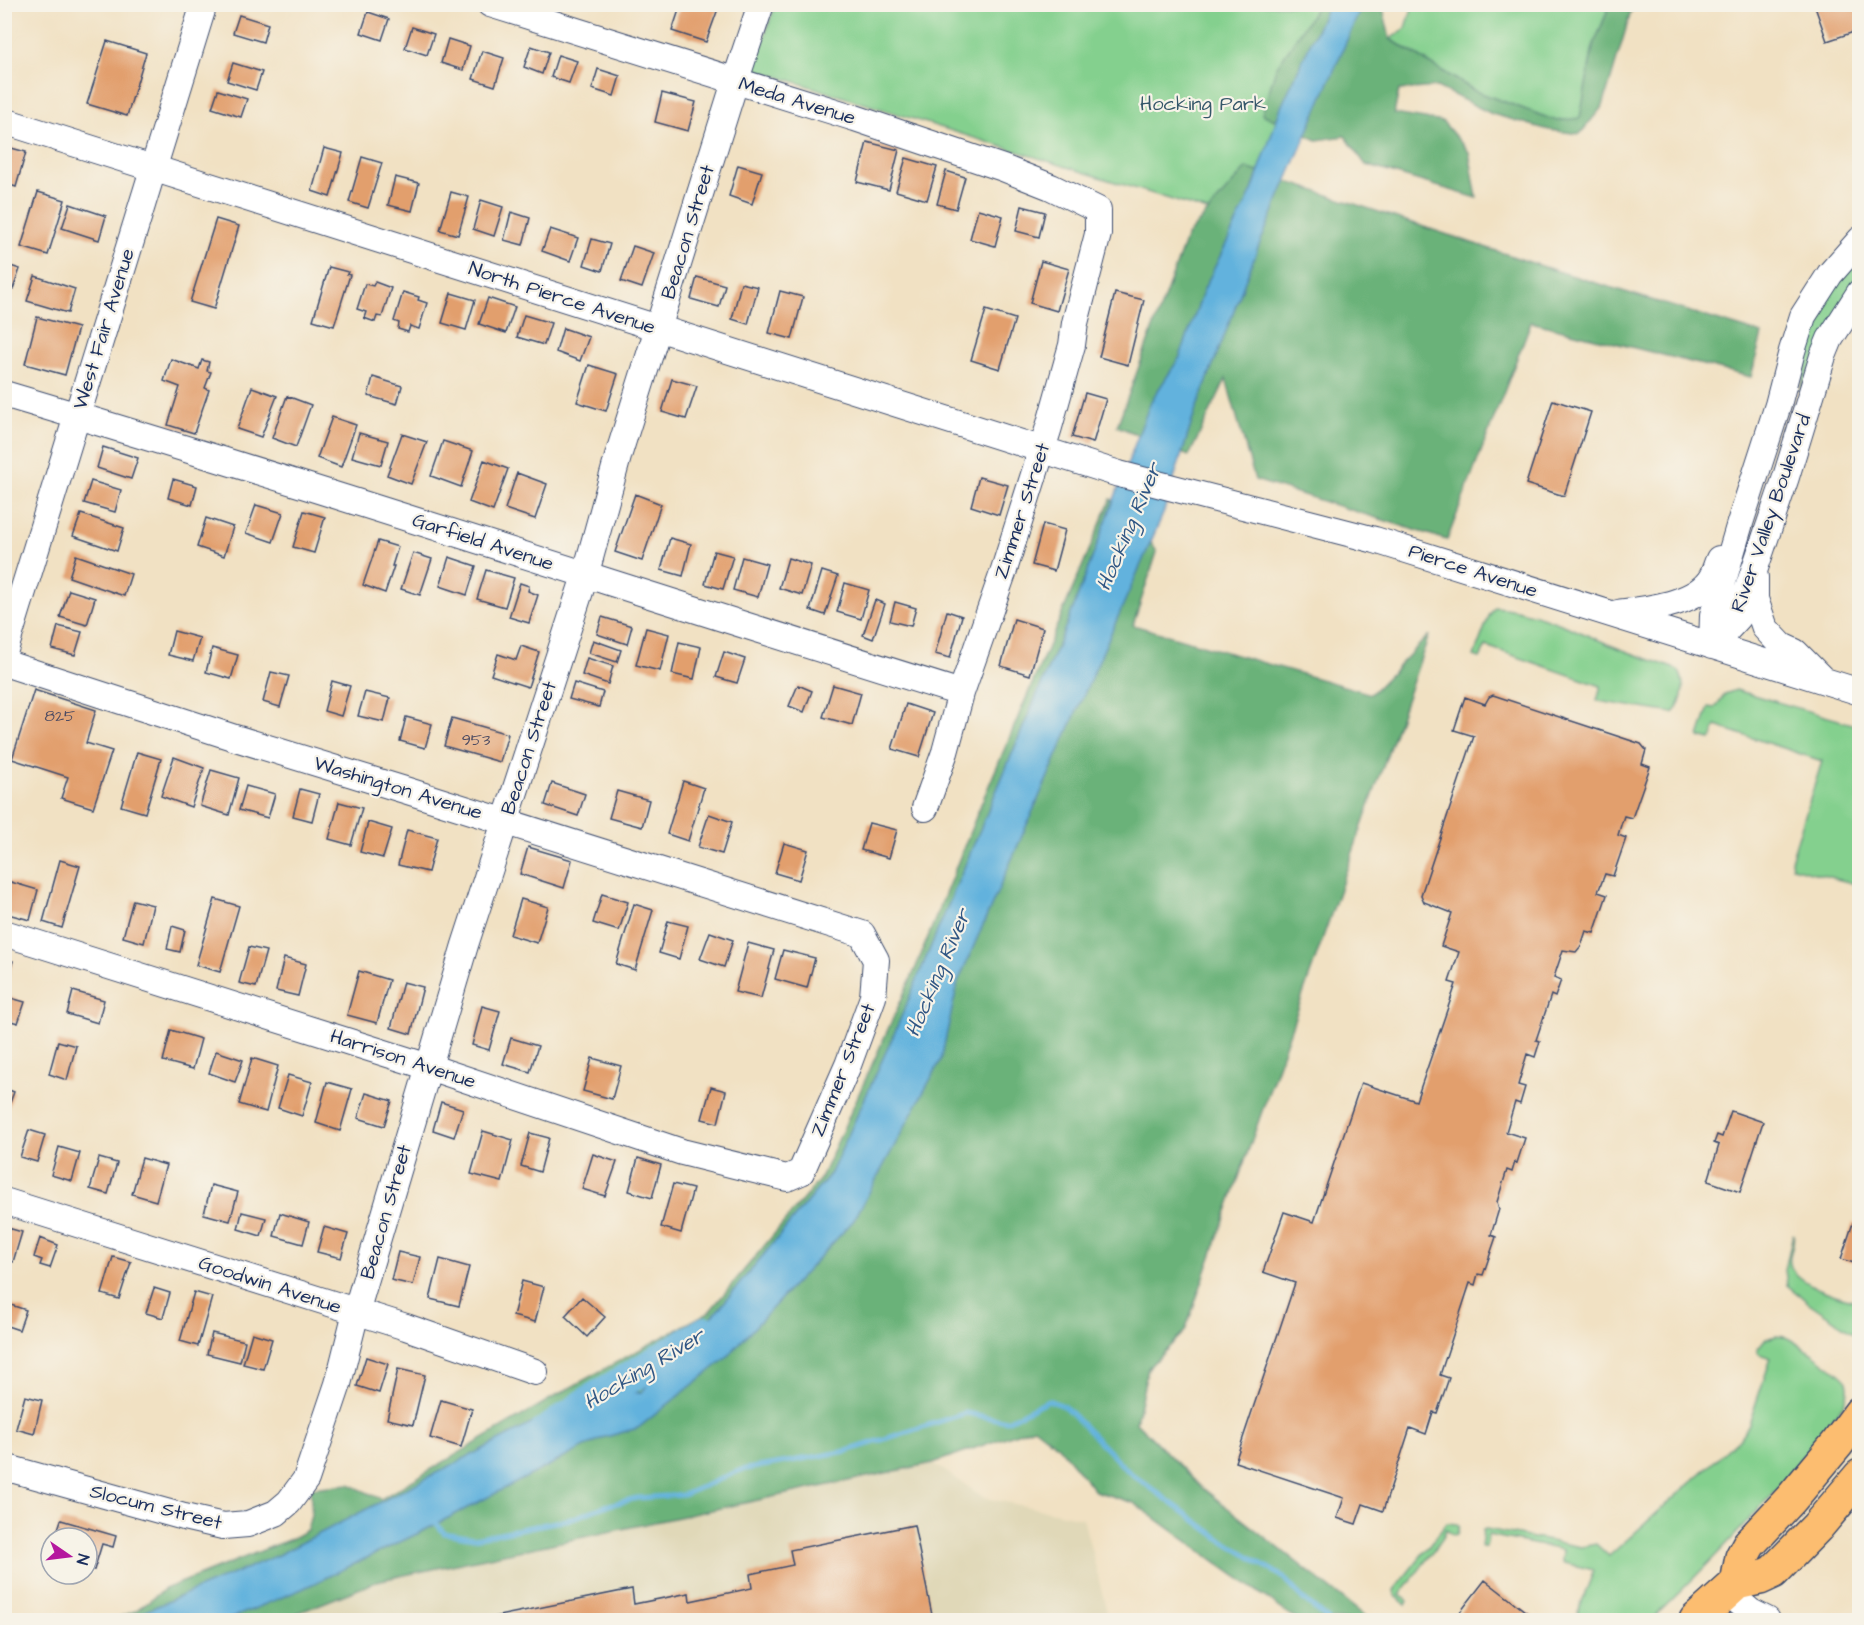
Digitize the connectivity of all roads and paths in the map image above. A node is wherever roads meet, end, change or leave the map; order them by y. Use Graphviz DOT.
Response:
graph roads {
  1 [pos="204,4"];
  2 [pos="761,4"];
  3 [pos="495,5"];
  4 [pos="735,82"];
  5 [pos="4,121"];
  6 [pos="155,167"];
  7 [pos="1098,210"];
  8 [pos="1860,240"];
  9 [pos="1860,292"];
  10 [pos="658,329"];
  11 [pos="4,394"];
  12 [pos="77,416"];
  13 [pos="1041,450"];
  14 [pos="1119,474"];
  15 [pos="1740,523"];
  16 [pos="1755,570"];
  17 [pos="585,576"];
  18 [pos="1610,614"];
  19 [pos="1712,646"];
  20 [pos="4,653"];
  21 [pos="4,663"];
  22 [pos="1823,681"];
  23 [pos="1860,692"];
  24 [pos="961,693"];
  25 [pos="925,808"];
  26 [pos="506,822"];
  27 [pos="4,933"];
  28 [pos="862,934"];
  29 [pos="429,1067"];
  30 [pos="801,1172"];
  31 [pos="4,1201"];
  32 [pos="356,1312"];
  33 [pos="535,1371"];
  34 [pos="1860,1413"];
  35 [pos="4,1467"];
  36 [pos="1860,1476"];
  37 [pos="299,1491"];
  38 [pos="1732,1588"];
  39 [pos="1696,1620"];
  40 [pos="1767,1620"];
  1 -- 6 [label="street, West Fair Avenue"];
  2 -- 4 [label="street, Beacon Street"];
  3 -- 4 [label="street, Meda Avenue"];
  4 -- 7 [label="street, Meda Avenue"];
  4 -- 10 [label="street, Beacon Street"];
  5 -- 6 [label="street, North Pierce Avenue"];
  6 -- 10 [label="street, North Pierce Avenue"];
  6 -- 12 [label="street, West Fair Avenue"];
  7 -- 13 [label="street, Zimmer Street"];
  8 -- 15 [label="street, River Valley Boulevard"];
  9 -- 16 [label="street, River Valley Boulevard"];
  10 -- 13 [label="street, North Pierce Avenue"];
  10 -- 17 [label="street, Beacon Street"];
  11 -- 12 [label="street, Garfield Avenue"];
  12 -- 17 [label="street, Garfield Avenue"];
  12 -- 20 [label="street, West Fair Avenue"];
  13 -- 14 [label="street, North Pierce Avenue"];
  13 -- 24 [label="street, Zimmer Street"];
  14 -- 18 [label="street, Pierce Avenue"];
  15 -- 18 [label="street, River Valley Boulevard"];
  15 -- 19 [label="street, River Valley Boulevard"];
  16 -- 19 [label="street, River Valley Boulevard"];
  16 -- 22 [label="street, Pierce Avenue"];
  17 -- 24 [label="street, Garfield Avenue"];
  17 -- 26 [label="street, Beacon Street"];
  18 -- 19 [label="street, Pierce Avenue"];
  19 -- 22 [label="street, Pierce Avenue"];
  21 -- 26 [label="street, Washington Avenue"];
  22 -- 23 [label="street, Pierce Avenue"];
  24 -- 25 [label="street, Zimmer Street"];
  26 -- 28 [label="street, Washington Avenue"];
  26 -- 29 [label="street, Beacon Street"];
  27 -- 29 [label="street, Harrison Avenue"];
  28 -- 30 [label="street, Zimmer Street"];
  29 -- 30 [label="street, Harrison Avenue"];
  29 -- 32 [label="street, Beacon Street"];
  31 -- 32 [label="street, Goodwin Avenue"];
  32 -- 33 [label="street, Goodwin Avenue"];
  32 -- 37 [label="street, Beacon Street"];
  34 -- 38 [label="main road"];
  35 -- 37 [label="street, Slocum Street"];
  36 -- 38 [label="main road"];
  38 -- 39 [label="main road"];
  38 -- 40 [label="street"];
}
